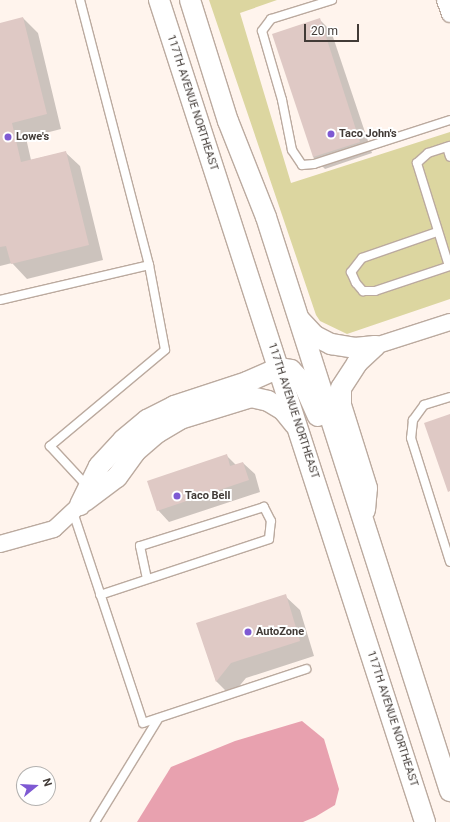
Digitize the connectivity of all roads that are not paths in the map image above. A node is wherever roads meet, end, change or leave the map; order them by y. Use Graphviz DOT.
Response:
graph roads {
  1 [pos="80,0"];
  2 [pos="159,0"];
  3 [pos="190,0"];
  4 [pos="332,0"];
  5 [pos="445,0"];
  6 [pos="450,14"];
  7 [pos="450,120"];
  8 [pos="448,147"];
  9 [pos="450,157"];
  10 [pos="437,232"];
  11 [pos="149,265"];
  12 [pos="449,266"];
  13 [pos="0,300"];
  14 [pos="298,317"];
  15 [pos="450,322"];
  16 [pos="375,346"];
  17 [pos="279,368"];
  18 [pos="450,397"];
  19 [pos="299,430"];
  20 [pos="81,502"];
  21 [pos="364,526"];
  22 [pos="0,544"];
  23 [pos="450,562"];
  24 [pos="147,578"];
  25 [pos="100,595"];
  26 [pos="306,669"];
  27 [pos="158,719"];
  28 [pos="450,791"];
  29 [pos="95,822"];
  30 [pos="425,822"];
  1 -- 11 [label="lane"];
  2 -- 17 [label="street, 117TH AVENUE NORTHEAST"];
  3 -- 14 [label="street"];
  4 -- 7 [label="lane"];
  5 -- 6 [label="street"];
  8 -- 9 [label="lane"];
  8 -- 10 [label="lane"];
  10 -- 12 [label="lane"];
  10 -- 12 [label="lane"];
  11 -- 13 [label="lane"];
  11 -- 20 [label="lane"];
  14 -- 16 [label="street"];
  14 -- 21 [label="street"];
  15 -- 16 [label="street"];
  16 -- 21 [label="street"];
  17 -- 19 [label="street, 117TH AVENUE NORTHEAST"];
  17 -- 20 [label="street"];
  17 -- 21 [label="street"];
  18 -- 23 [label="lane"];
  19 -- 20 [label="street"];
  19 -- 30 [label="street, 117TH AVENUE NORTHEAST"];
  20 -- 22 [label="street"];
  20 -- 25 [label="lane"];
  21 -- 28 [label="street"];
  24 -- 24 [label="lane"];
  24 -- 25 [label="lane"];
  25 -- 27 [label="lane"];
  26 -- 27 [label="lane"];
  27 -- 29 [label="lane"];
}
